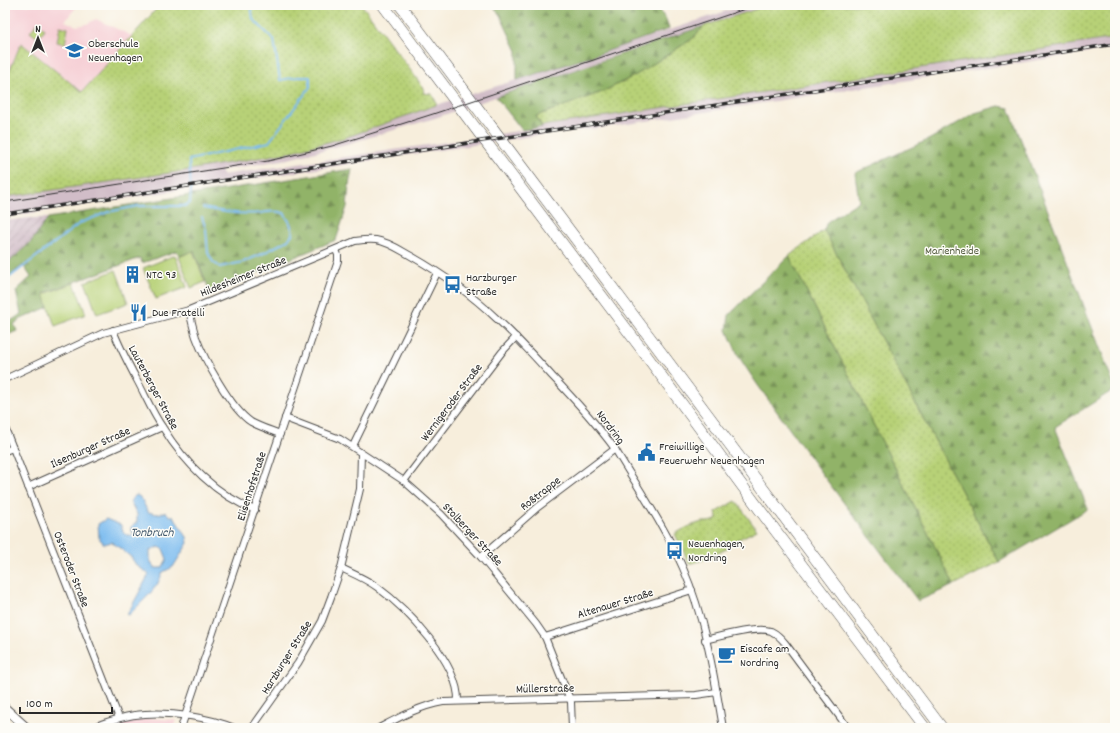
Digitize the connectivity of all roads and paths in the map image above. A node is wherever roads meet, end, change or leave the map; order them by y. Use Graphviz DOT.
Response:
graph roads {
  1 [pos="383,5"];
  2 [pos="400,5"];
  3 [pos="355,241"];
  4 [pos="336,250"];
  5 [pos="437,273"];
  6 [pos="189,310"];
  7 [pos="113,330"];
  8 [pos="516,337"];
  9 [pos="5,379"];
  10 [pos="285,418"];
  11 [pos="162,427"];
  12 [pos="5,428"];
  13 [pos="280,434"];
  14 [pos="352,446"];
  15 [pos="13,448"];
  16 [pos="615,449"];
  17 [pos="5,451"];
  18 [pos="362,454"];
  19 [pos="404,481"];
  20 [pos="28,487"];
  21 [pos="255,510"];
  22 [pos="481,557"];
  23 [pos="341,568"];
  24 [pos="692,590"];
  25 [pos="544,637"];
  26 [pos="705,640"];
  27 [pos="717,692"];
  28 [pos="569,698"];
  29 [pos="458,701"];
  30 [pos="5,708"];
  31 [pos="185,716"];
  32 [pos="119,718"];
  33 [pos="27,728"];
  34 [pos="91,728"];
  35 [pos="181,728"];
  36 [pos="234,728"];
  37 [pos="252,728"];
  38 [pos="380,728"];
  39 [pos="572,728"];
  40 [pos="723,728"];
  41 [pos="848,728"];
  42 [pos="925,728"];
  43 [pos="942,728"];
  1 -- 42 [label="highway"];
  2 -- 43 [label="highway"];
  3 -- 4 [label="street, Hildesheimer Straße"];
  3 -- 5 [label="street, Nordring"];
  4 -- 6 [label="street, Hildesheimer Straße"];
  4 -- 10 [label="street, Elisenhofstraße"];
  5 -- 8 [label="street, Nordring"];
  5 -- 14 [label="street"];
  6 -- 7 [label="street, Hildesheimer Straße"];
  6 -- 13 [label="street"];
  7 -- 9 [label="street, Hildesheimer Straße"];
  7 -- 11 [label="street, Lauterberger Straße"];
  8 -- 16 [label="street, Nordring"];
  8 -- 19 [label="street, Wernigeroder Straße"];
  10 -- 13 [label="street, Elisenhofstraße"];
  10 -- 14 [label="street, Stolberger Straße"];
  11 -- 20 [label="street, Ilsenburger Straße"];
  11 -- 21 [label="street, Lauterberger Straße"];
  12 -- 15 [label="street, Osteroder Straße"];
  13 -- 21 [label="street, Elisenhofstraße"];
  14 -- 18 [label="street, Stolberger Straße"];
  15 -- 17 [label="street"];
  15 -- 20 [label="street, Osteroder Straße"];
  16 -- 22 [label="street, Roßtrappe"];
  16 -- 24 [label="street, Nordring"];
  18 -- 19 [label="street, Stolberger Straße"];
  18 -- 23 [label="street, Harzburger Straße"];
  19 -- 22 [label="street, Stolberger Straße"];
  20 -- 32 [label="street, Osteroder Straße"];
  21 -- 31 [label="street, Elisenhofstraße"];
  22 -- 25 [label="street, Stolberger Straße"];
  23 -- 29 [label="street"];
  23 -- 37 [label="street, Harzburger Straße"];
  24 -- 25 [label="street, Altenauer Straße"];
  24 -- 26 [label="street, Nordring"];
  25 -- 28 [label="street, Stolberger Straße"];
  26 -- 27 [label="street, Nordring"];
  26 -- 41 [label="street"];
  27 -- 28 [label="street, Müllerstraße"];
  27 -- 40 [label="street, Nordring"];
  28 -- 29 [label="street, Müllerstraße"];
  28 -- 39 [label="street, Stolberger Straße"];
  29 -- 38 [label="street, Müllerstraße"];
  30 -- 33 [label="street"];
  31 -- 32 [label="street"];
  31 -- 35 [label="street, Elisenhofstraße"];
  31 -- 36 [label="street"];
  32 -- 34 [label="street"];
}
